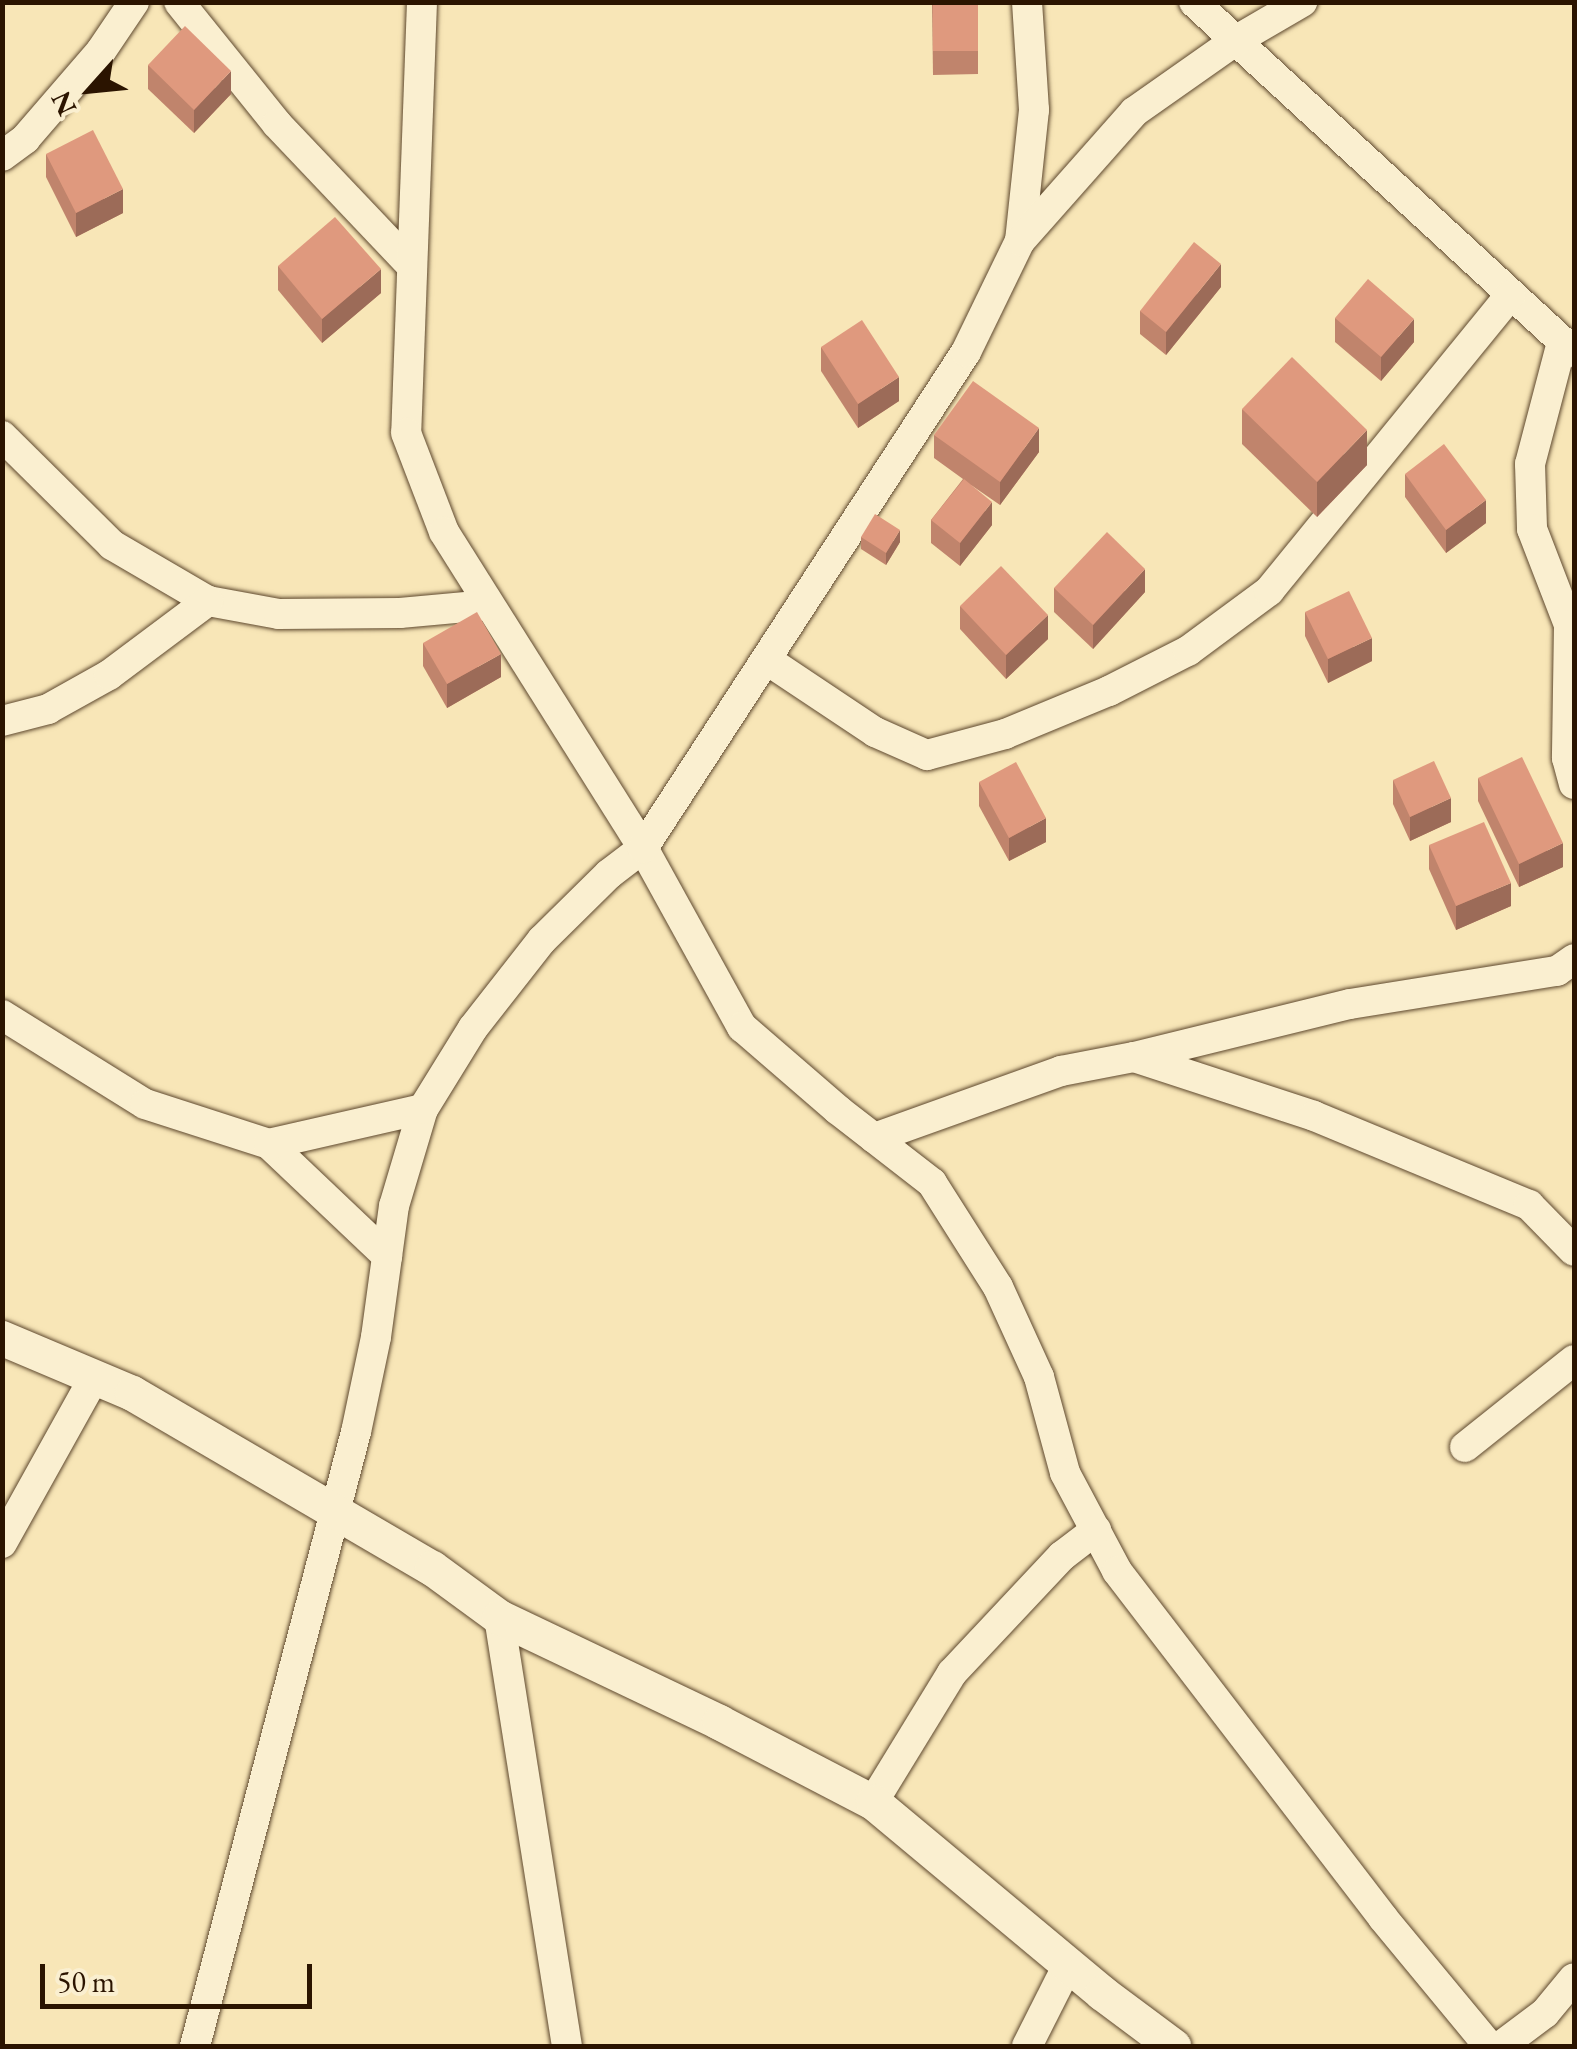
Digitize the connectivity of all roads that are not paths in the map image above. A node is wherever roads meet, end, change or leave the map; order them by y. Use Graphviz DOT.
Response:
graph roads {
  1 [pos="134,2"];
  2 [pos="178,2"];
  3 [pos="422,2"];
  4 [pos="1027,2"];
  5 [pos="1194,2"];
  6 [pos="1302,2"];
  7 [pos="1235,41"];
  8 [pos="2,156"];
  9 [pos="1020,240"];
  10 [pos="410,264"];
  11 [pos="1510,295"];
  12 [pos="1568,348"];
  13 [pos="2,436"];
  14 [pos="208,601"];
  15 [pos="488,605"];
  16 [pos="767,660"];
  17 [pos="2,721"];
  18 [pos="1574,784"];
  19 [pos="643,848"];
  20 [pos="1574,959"];
  21 [pos="2,1015"];
  22 [pos="1134,1057"];
  23 [pos="423,1109"];
  24 [pos="874,1138"];
  25 [pos="270,1144"];
  26 [pos="1574,1251"];
  27 [pos="387,1256"];
  28 [pos="2,1338"];
  29 [pos="1574,1360"];
  30 [pos="95,1376"];
  31 [pos="1465,1447"];
  32 [pos="332,1512"];
  33 [pos="1096,1530"];
  34 [pos="2,1543"];
  35 [pos="499,1618"];
  36 [pos="873,1802"];
  37 [pos="1068,1965"];
  38 [pos="1574,1978"];
  39 [pos="194,2046"];
  40 [pos="567,2046"];
  41 [pos="1026,2046"];
  42 [pos="1173,2046"];
  43 [pos="1489,2046"];
  44 [pos="1502,2046"];
  1 -- 8 [label="street"];
  2 -- 10 [label="street"];
  3 -- 10 [label="street"];
  4 -- 9 [label="street"];
  5 -- 7 [label="street"];
  6 -- 7 [label="street"];
  7 -- 9 [label="street"];
  7 -- 11 [label="street"];
  9 -- 16 [label="street"];
  10 -- 15 [label="street"];
  11 -- 12 [label="street"];
  11 -- 16 [label="street"];
  12 -- 18 [label="street"];
  13 -- 14 [label="street"];
  14 -- 15 [label="street"];
  14 -- 17 [label="street"];
  15 -- 19 [label="street"];
  16 -- 19 [label="street"];
  19 -- 23 [label="street"];
  19 -- 24 [label="street"];
  20 -- 22 [label="street"];
  21 -- 25 [label="street"];
  22 -- 24 [label="street"];
  22 -- 26 [label="street"];
  23 -- 25 [label="street"];
  23 -- 27 [label="street"];
  24 -- 33 [label="street"];
  25 -- 27 [label="street"];
  27 -- 32 [label="street"];
  28 -- 30 [label="street"];
  29 -- 31 [label="street"];
  30 -- 32 [label="street"];
  30 -- 34 [label="street"];
  32 -- 35 [label="street"];
  32 -- 39 [label="street"];
  33 -- 36 [label="street"];
  33 -- 43 [label="street"];
  35 -- 36 [label="street"];
  35 -- 40 [label="street"];
  36 -- 37 [label="street"];
  37 -- 41 [label="street"];
  37 -- 42 [label="street"];
  38 -- 44 [label="street"];
}
